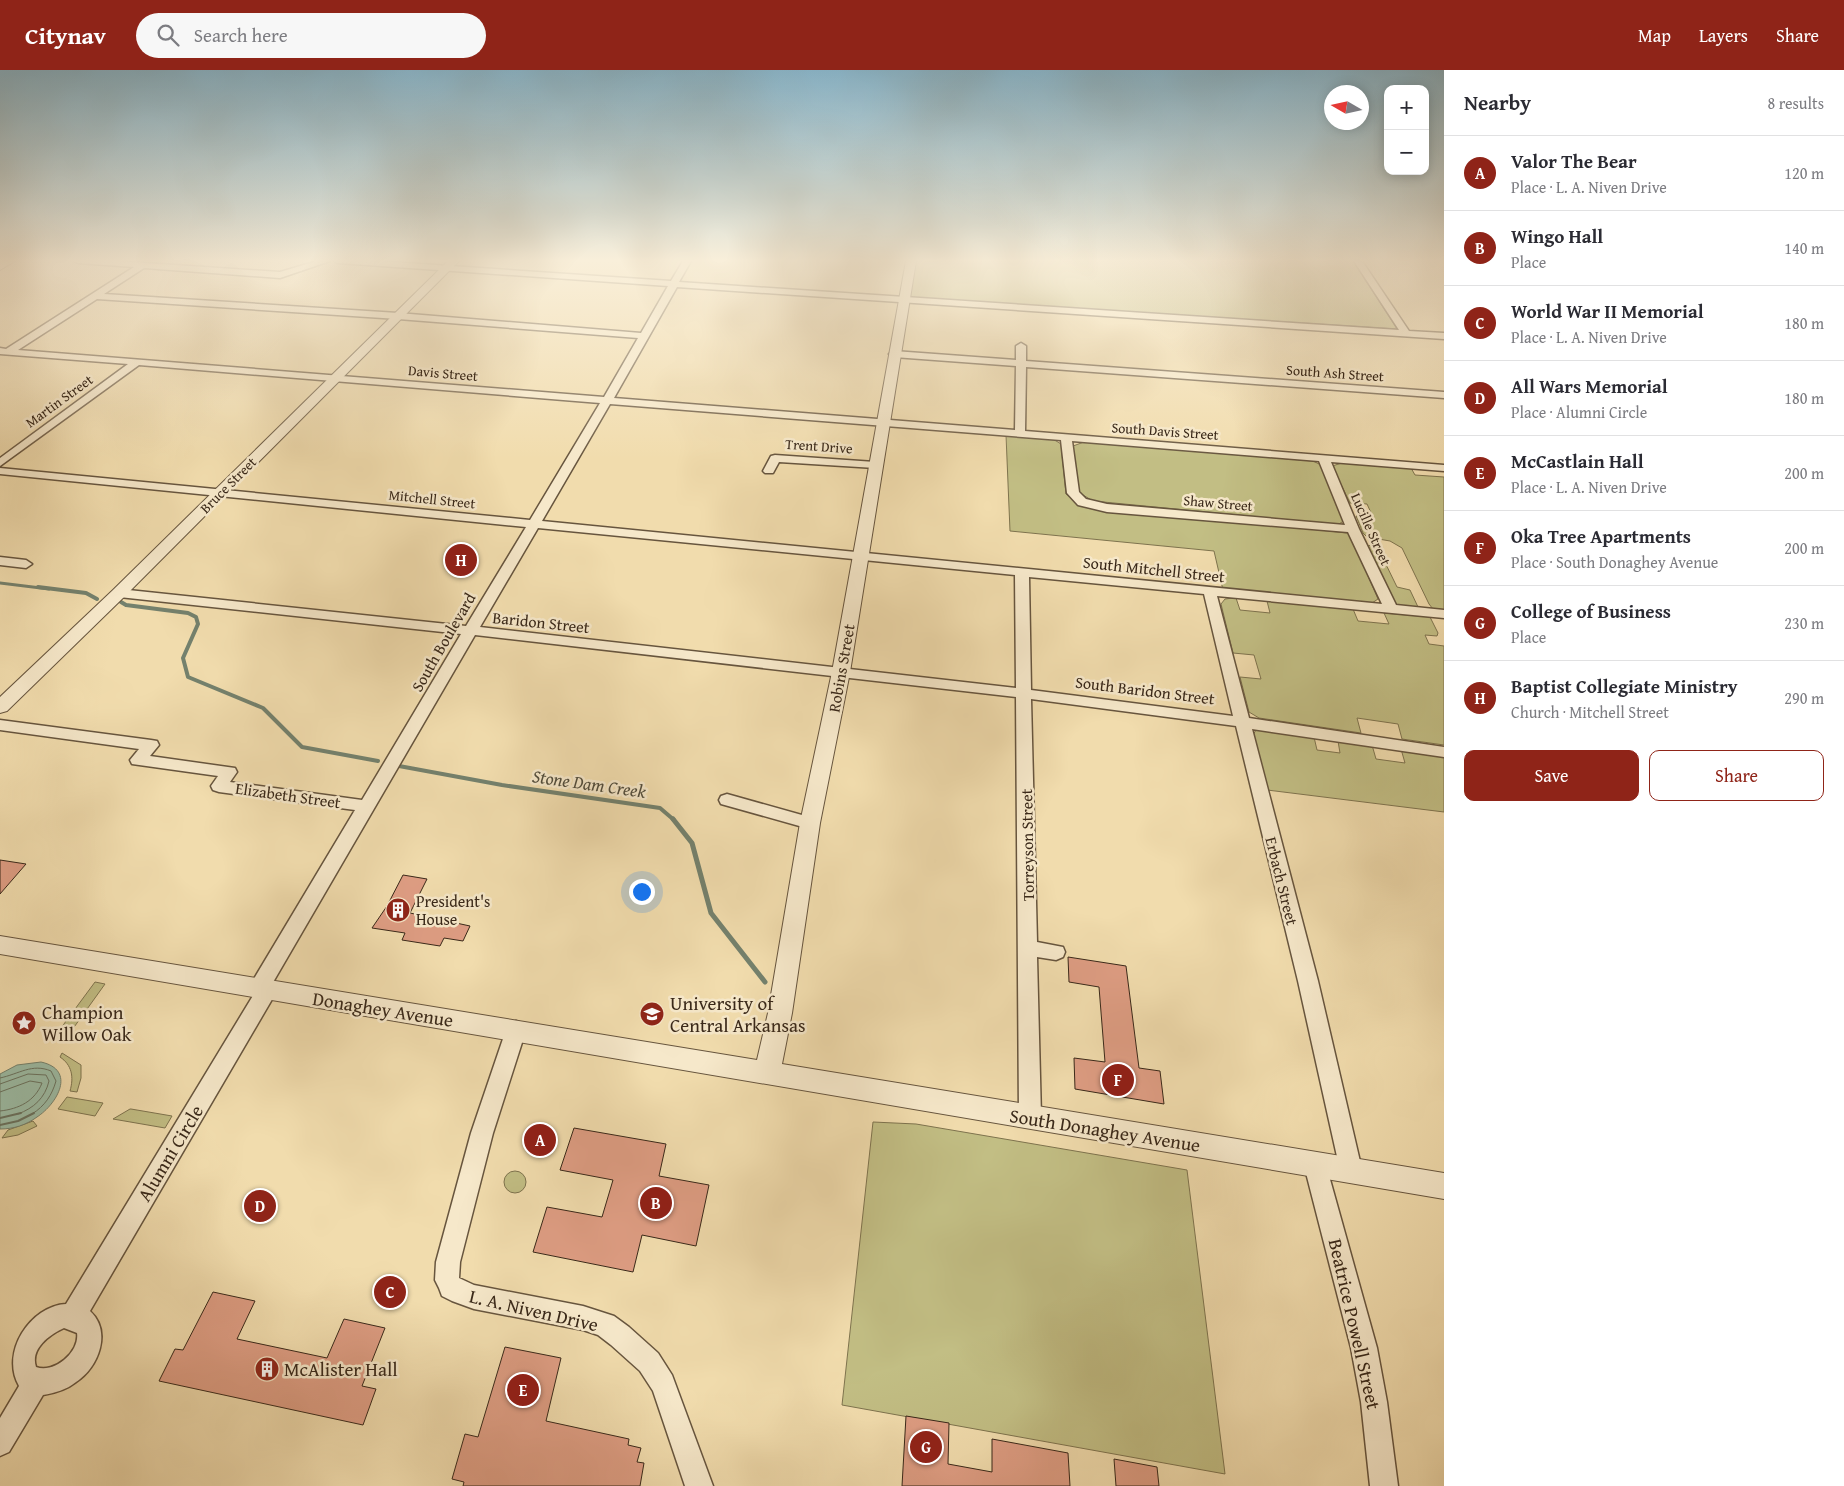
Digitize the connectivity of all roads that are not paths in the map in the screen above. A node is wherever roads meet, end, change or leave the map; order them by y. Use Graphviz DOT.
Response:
graph roads {
  1 [pos="45,327"];
  2 [pos="387,327"];
  3 [pos="534,327"];
  4 [pos="648,327"];
  5 [pos="899,327"];
  6 [pos="1319,327"];
  7 [pos="1402,327"];
  8 [pos="1406,333"];
  9 [pos="643,336"];
  10 [pos="1444,336"];
  11 [pos="1021,346"];
  12 [pos="3,353"];
  13 [pos="894,354"];
  14 [pos="136,362"];
  15 [pos="1021,363"];
  16 [pos="336,378"];
  17 [pos="1444,395"];
  18 [pos="607,400"];
  19 [pos="884,423"];
  20 [pos="1020,434"];
  21 [pos="1066,439"];
  22 [pos="1324,459"];
  23 [pos="0,463"];
  24 [pos="875,465"];
  25 [pos="1444,468"];
  26 [pos="0,471"];
  27 [pos="769,471"];
  28 [pos="220,492"];
  29 [pos="1082,502"];
  30 [pos="533,524"];
  31 [pos="1353,529"];
  32 [pos="860,558"];
  33 [pos="0,561"];
  34 [pos="26,564"];
  35 [pos="1022,572"];
  36 [pos="1210,592"];
  37 [pos="119,594"];
  38 [pos="1392,610"];
  39 [pos="1444,614"];
  40 [pos="469,631"];
  41 [pos="841,672"];
  42 [pos="1024,692"];
  43 [pos="0,707"];
  44 [pos="1243,720"];
  45 [pos="0,725"];
  46 [pos="1444,752"];
  47 [pos="727,800"];
  48 [pos="366,806"];
  49 [pos="810,823"];
  50 [pos="0,946"];
  51 [pos="1027,948"];
  52 [pos="1056,952"];
  53 [pos="263,989"];
  54 [pos="516,1030"];
  55 [pos="767,1073"];
  56 [pos="1030,1117"];
  57 [pos="1315,1164"];
  58 [pos="1351,1170"];
  59 [pos="1444,1186"];
  60 [pos="73,1316"];
  61 [pos="36,1382"];
  62 [pos="0,1443"];
  63 [pos="699,1486"];
  64 [pos="1384,1486"];
  1 -- 12 [label="street"];
  2 -- 16 [label="street, Bruce Street"];
  3 -- 9 [label="street"];
  4 -- 9 [label="street, South Boulevard"];
  5 -- 13 [label="street, Robins Street"];
  6 -- 8 [label="street"];
  7 -- 8 [label="street"];
  8 -- 10 [label="street"];
  9 -- 18 [label="street, South Boulevard"];
  11 -- 15 [label="street"];
  12 -- 14 [label="street, Davis Street"];
  13 -- 15 [label="street, South Ash Street"];
  13 -- 19 [label="street, Robins Street"];
  14 -- 16 [label="street, Davis Street"];
  14 -- 23 [label="street, Martin Street"];
  15 -- 17 [label="street, South Ash Street"];
  15 -- 20 [label="street"];
  16 -- 18 [label="street, Davis Street"];
  16 -- 28 [label="street, Bruce Street"];
  18 -- 19 [label="street, Davis Street"];
  18 -- 30 [label="street, South Boulevard"];
  19 -- 20 [label="street, South Davis Street"];
  19 -- 24 [label="street, Robins Street"];
  20 -- 21 [label="street, South Davis Street"];
  21 -- 22 [label="street, South Davis Street"];
  21 -- 29 [label="street"];
  22 -- 25 [label="street, South Davis Street"];
  22 -- 31 [label="street, Lucille Street"];
  24 -- 27 [label="street, Trent Drive"];
  24 -- 32 [label="street, Robins Street"];
  26 -- 28 [label="street, Mitchell Street"];
  28 -- 30 [label="street, Mitchell Street"];
  28 -- 37 [label="street, Bruce Street"];
  29 -- 31 [label="street, Shaw Street"];
  30 -- 32 [label="street, Mitchell Street"];
  30 -- 40 [label="street, South Boulevard"];
  31 -- 38 [label="street, Lucille Street"];
  32 -- 35 [label="street, South Mitchell Street"];
  32 -- 41 [label="street, Robins Street"];
  33 -- 34 [label="street"];
  35 -- 36 [label="street, South Mitchell Street"];
  35 -- 42 [label="street, Torreyson Street"];
  36 -- 38 [label="street, South Mitchell Street"];
  36 -- 44 [label="street, Erbach Street"];
  37 -- 40 [label="street, Baridon Street"];
  37 -- 43 [label="street, Bruce Street"];
  38 -- 39 [label="street, South Mitchell Street"];
  40 -- 41 [label="street, Baridon Street"];
  40 -- 48 [label="street, South Boulevard"];
  41 -- 42 [label="street, South Baridon Street"];
  41 -- 49 [label="street, Robins Street"];
  42 -- 44 [label="street, South Baridon Street"];
  42 -- 51 [label="street, Torreyson Street"];
  44 -- 46 [label="street, South Baridon Street"];
  44 -- 58 [label="street, Erbach Street"];
  45 -- 48 [label="street, Elizabeth Street"];
  47 -- 49 [label="street"];
  48 -- 53 [label="street, South Boulevard"];
  49 -- 55 [label="street, Robins Street"];
  50 -- 53 [label="street, Donaghey Avenue"];
  51 -- 52 [label="street"];
  51 -- 56 [label="street, Torreyson Street"];
  53 -- 54 [label="street, Donaghey Avenue"];
  53 -- 60 [label="street, Alumni Circle"];
  54 -- 55 [label="street, Donaghey Avenue"];
  54 -- 63 [label="street, L. A. Niven Drive"];
  55 -- 56 [label="street, South Donaghey Avenue"];
  56 -- 57 [label="street, South Donaghey Avenue"];
  57 -- 58 [label="street, South Donaghey Avenue"];
  57 -- 64 [label="street, Beatrice Powell Street"];
  58 -- 59 [label="street, South Donaghey Avenue"];
  60 -- 61 [label="street"];
  60 -- 61 [label="street"];
  61 -- 62 [label="street"];
}
